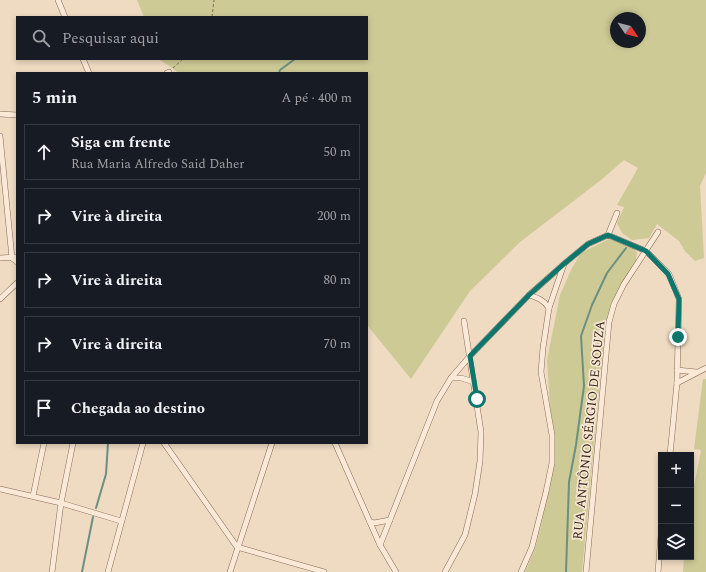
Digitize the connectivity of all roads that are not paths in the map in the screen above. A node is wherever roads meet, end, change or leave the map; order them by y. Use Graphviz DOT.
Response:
graph roads {
  1 [pos="58,0"];
  2 [pos="66,16"];
  3 [pos="83,60"];
  4 [pos="89,72"];
  5 [pos="0,114"];
  6 [pos="16,115"];
  7 [pos="0,136"];
  8 [pos="617,213"];
  9 [pos="658,232"];
  10 [pos="608,235"];
  11 [pos="646,251"];
  12 [pos="14,257"];
  13 [pos="0,258"];
  14 [pos="565,263"];
  15 [pos="16,284"];
  16 [pos="529,295"];
  17 [pos="0,299"];
  18 [pos="549,308"];
  19 [pos="464,321"];
  20 [pos="470,356"];
  21 [pos="706,368"];
  22 [pos="677,370"];
  23 [pos="697,372"];
  24 [pos="451,378"];
  25 [pos="474,382"];
  26 [pos="677,383"];
  27 [pos="44,444"];
  28 [pos="73,444"];
  29 [pos="143,444"];
  30 [pos="165,444"];
  31 [pos="272,444"];
  32 [pos="335,444"];
  33 [pos="670,452"];
  34 [pos="0,489"];
  35 [pos="33,496"];
  36 [pos="61,503"];
  37 [pos="390,520"];
  38 [pos="121,521"];
  39 [pos="370,522"];
  40 [pos="380,545"];
  41 [pos="237,547"];
  42 [pos="659,560"];
  43 [pos="52,572"];
  44 [pos="108,572"];
  45 [pos="230,572"];
  46 [pos="324,572"];
  47 [pos="396,572"];
  48 [pos="445,572"];
  49 [pos="521,572"];
  50 [pos="586,572"];
  51 [pos="658,572"];
  1 -- 2 [label="street"];
  3 -- 4 [label="street"];
  5 -- 6 [label="street"];
  7 -- 12 [label="street"];
  8 -- 10 [label="street"];
  9 -- 11 [label="street, RUA ANTÔNIO SÉRGIO DE SOUZA"];
  10 -- 11 [label="street"];
  10 -- 14 [label="street"];
  11 -- 22 [label="street"];
  11 -- 50 [label="street, RUA ANTÔNIO SÉRGIO DE SOUZA"];
  12 -- 13 [label="street"];
  14 -- 16 [label="street"];
  14 -- 18 [label="street"];
  15 -- 17 [label="street"];
  16 -- 18 [label="street"];
  16 -- 20 [label="street"];
  18 -- 49 [label="street"];
  19 -- 20 [label="street"];
  20 -- 24 [label="street"];
  20 -- 25 [label="street"];
  21 -- 23 [label="street"];
  22 -- 23 [label="street"];
  22 -- 26 [label="street"];
  23 -- 26 [label="street"];
  24 -- 25 [label="street"];
  24 -- 37 [label="street"];
  25 -- 48 [label="street"];
  26 -- 33 [label="street"];
  27 -- 35 [label="street"];
  28 -- 36 [label="street"];
  29 -- 38 [label="street"];
  30 -- 41 [label="street"];
  31 -- 41 [label="street"];
  32 -- 39 [label="street"];
  34 -- 35 [label="street"];
  35 -- 36 [label="street"];
  36 -- 38 [label="street"];
  36 -- 43 [label="street"];
  37 -- 39 [label="street"];
  37 -- 40 [label="street"];
  38 -- 44 [label="street"];
  39 -- 40 [label="street"];
  40 -- 47 [label="street"];
  41 -- 45 [label="street"];
  41 -- 46 [label="street"];
  42 -- 51 [label="street"];
}
